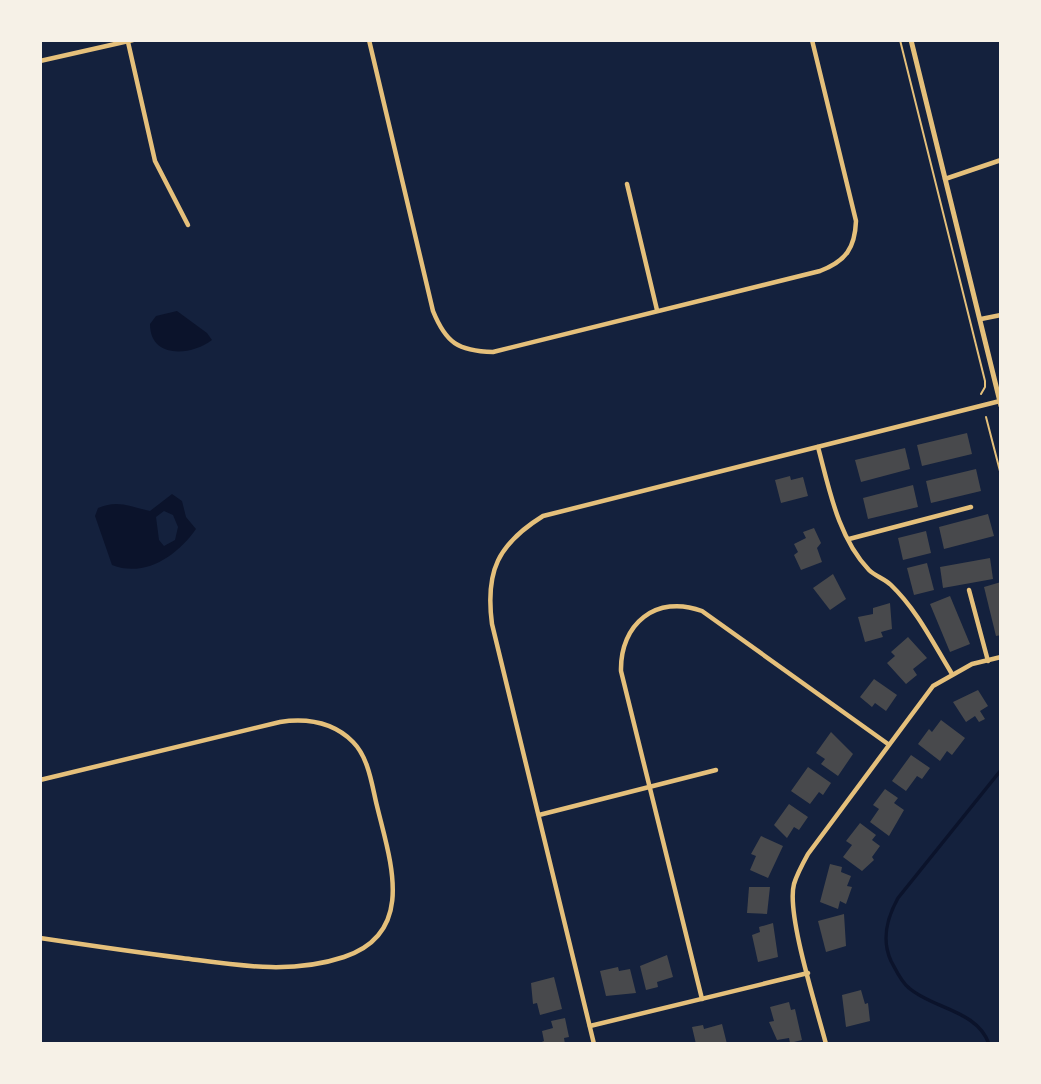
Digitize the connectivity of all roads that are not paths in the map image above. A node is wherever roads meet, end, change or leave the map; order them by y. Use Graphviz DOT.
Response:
graph roads {
  1 [pos="369,40"];
  2 [pos="812,40"];
  3 [pos="911,40"];
  4 [pos="130,41"];
  5 [pos="40,61"];
  6 [pos="1001,160"];
  7 [pos="945,179"];
  8 [pos="627,184"];
  9 [pos="188,225"];
  10 [pos="657,310"];
  11 [pos="1001,314"];
  12 [pos="981,319"];
  13 [pos="1000,404"];
  14 [pos="818,447"];
  15 [pos="971,507"];
  16 [pos="849,539"];
  17 [pos="969,590"];
  18 [pos="1001,657"];
  19 [pos="988,661"];
  20 [pos="952,674"];
  21 [pos="888,744"];
  22 [pos="716,770"];
  23 [pos="40,780"];
  24 [pos="649,787"];
  25 [pos="539,815"];
  26 [pos="40,938"];
  27 [pos="808,972"];
  28 [pos="702,999"];
  29 [pos="590,1027"];
  30 [pos="594,1044"];
  31 [pos="826,1044"];
  1 -- 10 [label="street"];
  2 -- 10 [label="street"];
  3 -- 7 [label="street"];
  4 -- 5 [label="street"];
  4 -- 9 [label="street"];
  6 -- 7 [label="street"];
  7 -- 12 [label="street"];
  8 -- 10 [label="street"];
  11 -- 12 [label="street"];
  12 -- 13 [label="street"];
  13 -- 14 [label="street"];
  14 -- 16 [label="street"];
  14 -- 25 [label="street"];
  15 -- 16 [label="street"];
  16 -- 20 [label="street"];
  17 -- 19 [label="street"];
  18 -- 19 [label="street"];
  19 -- 20 [label="street"];
  20 -- 21 [label="street"];
  21 -- 24 [label="street"];
  21 -- 27 [label="street"];
  22 -- 24 [label="street"];
  23 -- 26 [label="street"];
  24 -- 25 [label="street"];
  24 -- 28 [label="street"];
  25 -- 29 [label="street"];
  27 -- 28 [label="street"];
  27 -- 31 [label="street"];
  28 -- 29 [label="street"];
  29 -- 30 [label="street"];
}
